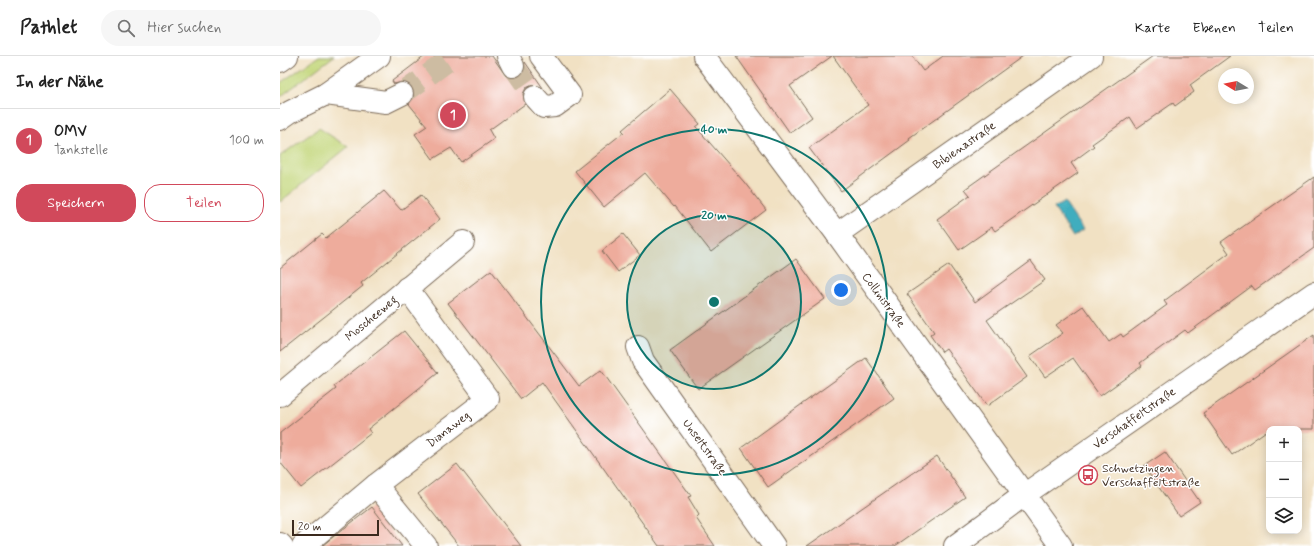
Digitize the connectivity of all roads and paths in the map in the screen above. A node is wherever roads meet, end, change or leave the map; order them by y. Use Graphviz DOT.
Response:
graph roads {
  1 [pos="287,56"];
  2 [pos="380,56"];
  3 [pos="541,56"];
  4 [pos="704,56"];
  5 [pos="1091,56"];
  6 [pos="280,61"];
  7 [pos="326,94"];
  8 [pos="535,97"];
  9 [pos="394,98"];
  10 [pos="280,119"];
  11 [pos="838,234"];
  12 [pos="463,242"];
  13 [pos="407,288"];
  14 [pos="1314,293"];
  15 [pos="638,347"];
  16 [pos="280,395"];
  17 [pos="376,485"];
  18 [pos="1024,495"];
  19 [pos="303,546"];
  20 [pos="426,546"];
  21 [pos="774,546"];
  22 [pos="955,546"];
  23 [pos="1061,546"];
  1 -- 6 [label="street"];
  2 -- 7 [label="street"];
  3 -- 8 [label="street"];
  4 -- 11 [label="street, Collinistraße"];
  5 -- 11 [label="street, Bibienastraße"];
  7 -- 9 [label="street"];
  7 -- 10 [label="street"];
  11 -- 18 [label="street, Collinistraße"];
  12 -- 13 [label="street, Moscheeweg"];
  13 -- 16 [label="street, Moscheeweg"];
  13 -- 17 [label="street, Dianaweg"];
  14 -- 18 [label="street, Verschaffeltstraße"];
  15 -- 21 [label="street, Unseltstraße"];
  17 -- 19 [label="street, Dianaweg"];
  17 -- 20 [label="street"];
  18 -- 22 [label="street, Verschaffeltstraße"];
  18 -- 23 [label="street, Collinistraße"];
}
